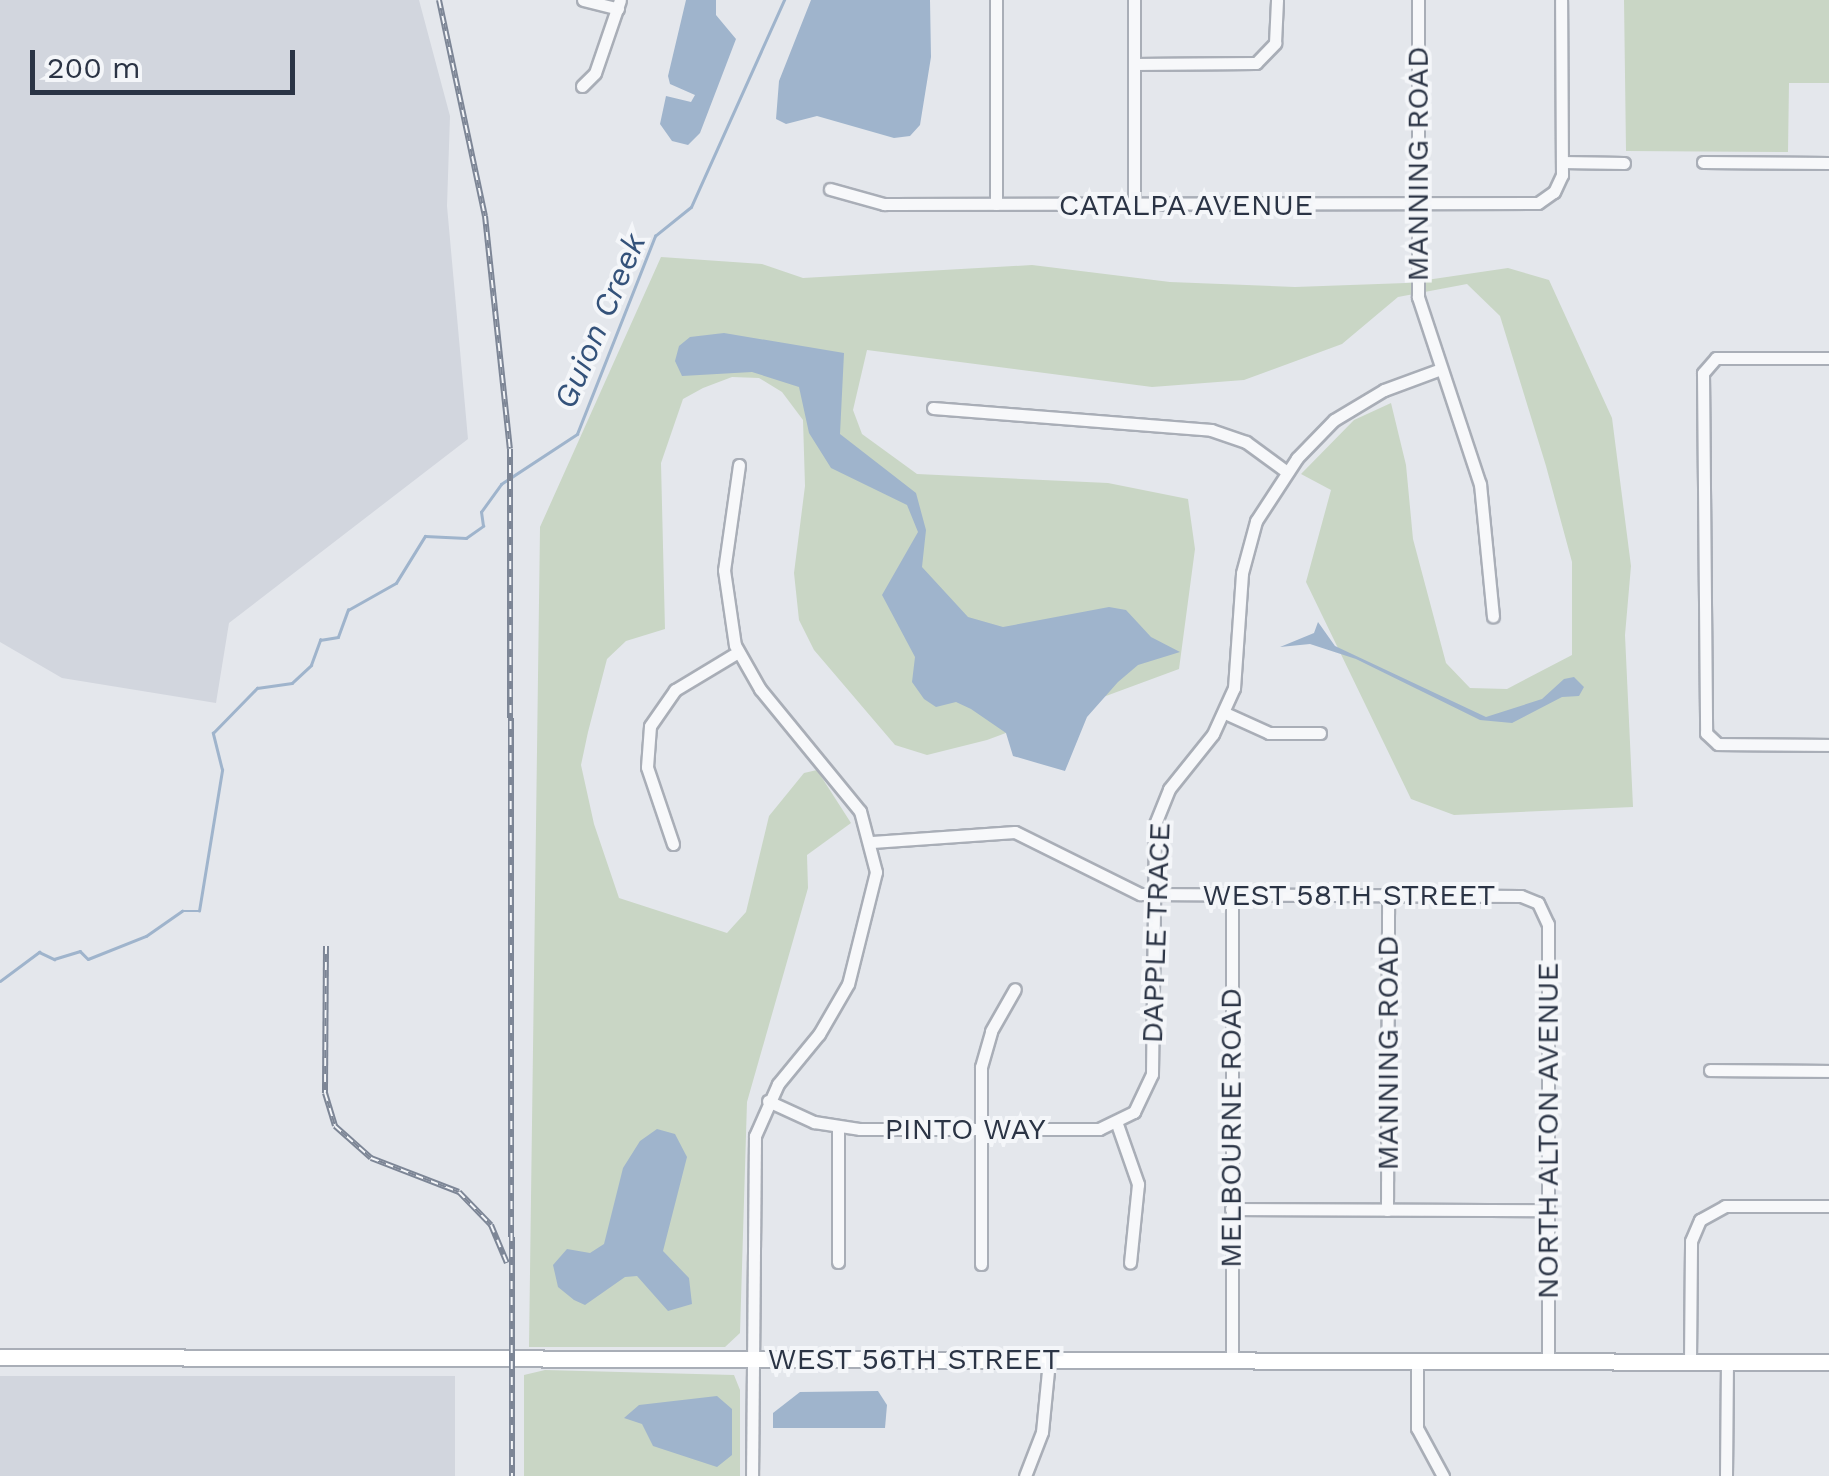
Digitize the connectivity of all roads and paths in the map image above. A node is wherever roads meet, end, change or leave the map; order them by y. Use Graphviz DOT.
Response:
graph roads {
  1 [pos="584,0"];
  2 [pos="996,0"];
  3 [pos="1134,0"];
  4 [pos="1276,0"];
  5 [pos="1418,0"];
  6 [pos="1561,0"];
  7 [pos="619,4"];
  8 [pos="1134,64"];
  9 [pos="582,86"];
  10 [pos="1562,162"];
  11 [pos="1703,162"];
  12 [pos="1624,163"];
  13 [pos="1829,163"];
  14 [pos="830,189"];
  15 [pos="996,204"];
  16 [pos="1134,205"];
  17 [pos="1418,205"];
  18 [pos="1829,358"];
  19 [pos="1441,369"];
  20 [pos="933,408"];
  21 [pos="739,464"];
  22 [pos="1287,472"];
  23 [pos="1493,616"];
  24 [pos="738,652"];
  25 [pos="1225,713"];
  26 [pos="1320,733"];
  27 [pos="1829,745"];
  28 [pos="872,842"];
  29 [pos="673,844"];
  30 [pos="1153,893"];
  31 [pos="1232,895"];
  32 [pos="1388,896"];
  33 [pos="1540,905"];
  34 [pos="1015,989"];
  35 [pos="1710,1070"];
  36 [pos="1829,1071"];
  37 [pos="768,1101"];
  38 [pos="1117,1124"];
  39 [pos="838,1127"];
  40 [pos="980,1130"];
  41 [pos="1829,1206"];
  42 [pos="1230,1210"];
  43 [pos="1387,1210"];
  44 [pos="1548,1210"];
  45 [pos="838,1262"];
  46 [pos="981,1264"];
  47 [pos="1130,1264"];
  48 [pos="0,1357"];
  49 [pos="752,1358"];
  50 [pos="1049,1360"];
  51 [pos="1232,1360"];
  52 [pos="1417,1360"];
  53 [pos="1548,1360"];
  54 [pos="1690,1361"];
  55 [pos="1727,1362"];
  56 [pos="1829,1362"];
  57 [pos="752,1476"];
  58 [pos="1026,1476"];
  59 [pos="1444,1476"];
  60 [pos="1726,1476"];
  1 -- 7 [label="street"];
  2 -- 15 [label="street"];
  3 -- 8 [label="street"];
  4 -- 8 [label="street"];
  5 -- 17 [label="street, MANNING ROAD"];
  6 -- 10 [label="street"];
  7 -- 9 [label="street"];
  8 -- 16 [label="street"];
  10 -- 12 [label="street"];
  10 -- 17 [label="street, CATALPA AVENUE"];
  11 -- 13 [label="street"];
  14 -- 15 [label="street, CATALPA AVENUE"];
  15 -- 16 [label="street, CATALPA AVENUE"];
  16 -- 17 [label="street, CATALPA AVENUE"];
  17 -- 19 [label="street, MANNING ROAD"];
  18 -- 27 [label="street"];
  19 -- 22 [label="street, DAPPLE TRACE"];
  19 -- 23 [label="street, MANNING ROAD"];
  20 -- 22 [label="street"];
  21 -- 24 [label="street"];
  22 -- 25 [label="street, DAPPLE TRACE"];
  24 -- 28 [label="street"];
  24 -- 29 [label="street"];
  25 -- 26 [label="street"];
  25 -- 30 [label="street, DAPPLE TRACE"];
  28 -- 30 [label="street, WEST 58TH STREET"];
  28 -- 37 [label="street"];
  30 -- 31 [label="street, WEST 58TH STREET"];
  30 -- 38 [label="street, DAPPLE TRACE"];
  31 -- 32 [label="street, WEST 58TH STREET"];
  31 -- 42 [label="street, MELBOURNE ROAD"];
  32 -- 33 [label="street, WEST 58TH STREET"];
  32 -- 43 [label="street, MANNING ROAD"];
  33 -- 44 [label="street, NORTH ALTON AVENUE"];
  34 -- 40 [label="street"];
  35 -- 36 [label="street"];
  37 -- 39 [label="street, PINTO WAY"];
  37 -- 49 [label="street"];
  38 -- 40 [label="street, PINTO WAY"];
  38 -- 47 [label="street"];
  39 -- 40 [label="street, PINTO WAY"];
  39 -- 45 [label="street"];
  40 -- 46 [label="street"];
  41 -- 54 [label="street"];
  42 -- 43 [label="street"];
  42 -- 51 [label="street, MELBOURNE ROAD"];
  43 -- 44 [label="street"];
  44 -- 53 [label="street, NORTH ALTON AVENUE"];
  48 -- 49 [label="main road, WEST 56TH STREET"];
  49 -- 50 [label="main road, WEST 56TH STREET"];
  49 -- 57 [label="street"];
  50 -- 51 [label="main road, WEST 56TH STREET"];
  50 -- 58 [label="street"];
  51 -- 52 [label="main road, WEST 56TH STREET"];
  52 -- 53 [label="main road, WEST 56TH STREET"];
  52 -- 59 [label="street"];
  53 -- 54 [label="main road, WEST 56TH STREET"];
  54 -- 55 [label="main road, WEST 56TH STREET"];
  55 -- 56 [label="main road, WEST 56TH STREET"];
  55 -- 60 [label="street"];
}
